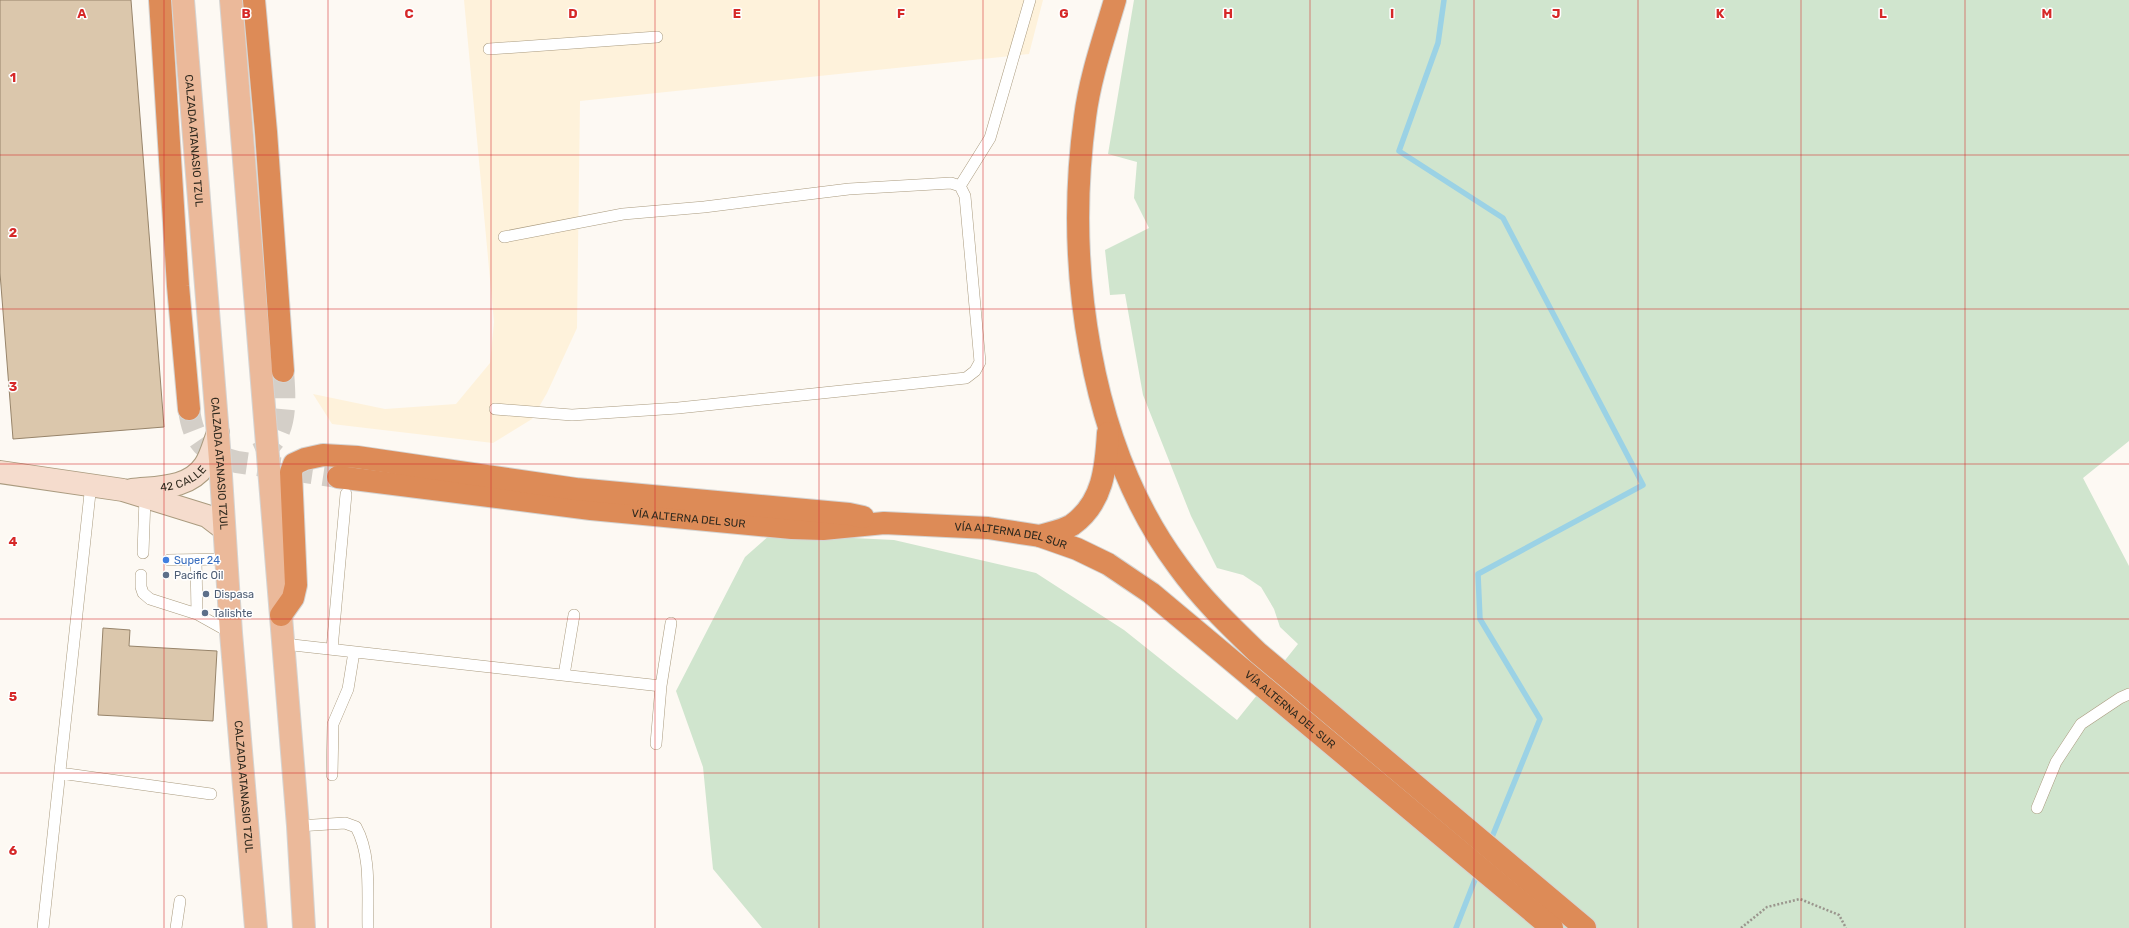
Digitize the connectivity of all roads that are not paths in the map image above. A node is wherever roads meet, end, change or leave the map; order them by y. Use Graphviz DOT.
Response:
graph roads {
  1 [pos="160,0"];
  2 [pos="183,0"];
  3 [pos="231,0"];
  4 [pos="254,0"];
  5 [pos="1030,0"];
  6 [pos="1116,0"];
  7 [pos="656,37"];
  8 [pos="489,49"];
  9 [pos="960,186"];
  10 [pos="504,237"];
  11 [pos="283,370"];
  12 [pos="189,409"];
  13 [pos="495,409"];
  14 [pos="1108,427"];
  15 [pos="218,433"];
  16 [pos="0,472"];
  17 [pos="91,484"];
  18 [pos="342,486"];
  19 [pos="123,490"];
  20 [pos="145,498"];
  21 [pos="884,522"];
  22 [pos="224,529"];
  23 [pos="1040,536"];
  24 [pos="142,553"];
  25 [pos="226,559"];
  26 [pos="169,560"];
  27 [pos="196,560"];
  28 [pos="141,575"];
  29 [pos="197,614"];
  30 [pos="281,615"];
  31 [pos="574,615"];
  32 [pos="671,623"];
  33 [pos="231,633"];
  34 [pos="284,644"];
  35 [pos="332,649"];
  36 [pos="354,652"];
  37 [pos="564,675"];
  38 [pos="661,686"];
  39 [pos="2129,694"];
  40 [pos="656,744"];
  41 [pos="60,773"];
  42 [pos="332,775"];
  43 [pos="211,794"];
  44 [pos="2037,808"];
  45 [pos="298,826"];
  46 [pos="180,901"];
  47 [pos="42,928"];
  48 [pos="176,928"];
  49 [pos="256,928"];
  50 [pos="304,928"];
  51 [pos="368,928"];
  52 [pos="1552,928"];
  53 [pos="1585,928"];
  1 -- 12 [label="highway"];
  2 -- 15 [label="main road, CALZADA ATANASIO TZUL"];
  3 -- 30 [label="main road"];
  4 -- 11 [label="highway"];
  5 -- 9 [label="lane"];
  6 -- 14 [label="highway, VÍA ALTERNA DEL SUR"];
  7 -- 8 [label="lane"];
  9 -- 10 [label="lane"];
  9 -- 13 [label="lane"];
  14 -- 23 [label="highway"];
  14 -- 53 [label="highway, VÍA ALTERNA DEL SUR"];
  15 -- 19 [label="street, 42 CALLE"];
  15 -- 22 [label="main road, CALZADA ATANASIO TZUL"];
  16 -- 17 [label="street, 42 CALLE"];
  17 -- 19 [label="street, 42 CALLE"];
  17 -- 41 [label="lane"];
  18 -- 21 [label="highway, VÍA ALTERNA DEL SUR"];
  18 -- 35 [label="lane"];
  19 -- 20 [label="street, 42 CALLE"];
  20 -- 22 [label="street, 42 CALLE"];
  20 -- 24 [label="lane"];
  21 -- 23 [label="highway, VÍA ALTERNA DEL SUR"];
  21 -- 30 [label="highway"];
  22 -- 25 [label="main road, CALZADA ATANASIO TZUL"];
  23 -- 52 [label="highway, VÍA ALTERNA DEL SUR"];
  25 -- 27 [label="lane"];
  25 -- 33 [label="main road, CALZADA ATANASIO TZUL"];
  26 -- 27 [label="lane"];
  27 -- 29 [label="lane"];
  28 -- 29 [label="lane"];
  29 -- 33 [label="lane"];
  30 -- 34 [label="main road"];
  31 -- 37 [label="lane"];
  32 -- 38 [label="lane"];
  33 -- 49 [label="main road, CALZADA ATANASIO TZUL"];
  34 -- 35 [label="lane"];
  34 -- 45 [label="main road"];
  35 -- 36 [label="lane"];
  36 -- 37 [label="lane"];
  36 -- 42 [label="lane"];
  37 -- 38 [label="lane"];
  38 -- 40 [label="lane"];
  39 -- 44 [label="lane"];
  41 -- 43 [label="lane"];
  41 -- 47 [label="lane"];
  45 -- 50 [label="main road"];
  45 -- 51 [label="lane"];
  46 -- 48 [label="lane"];
}
